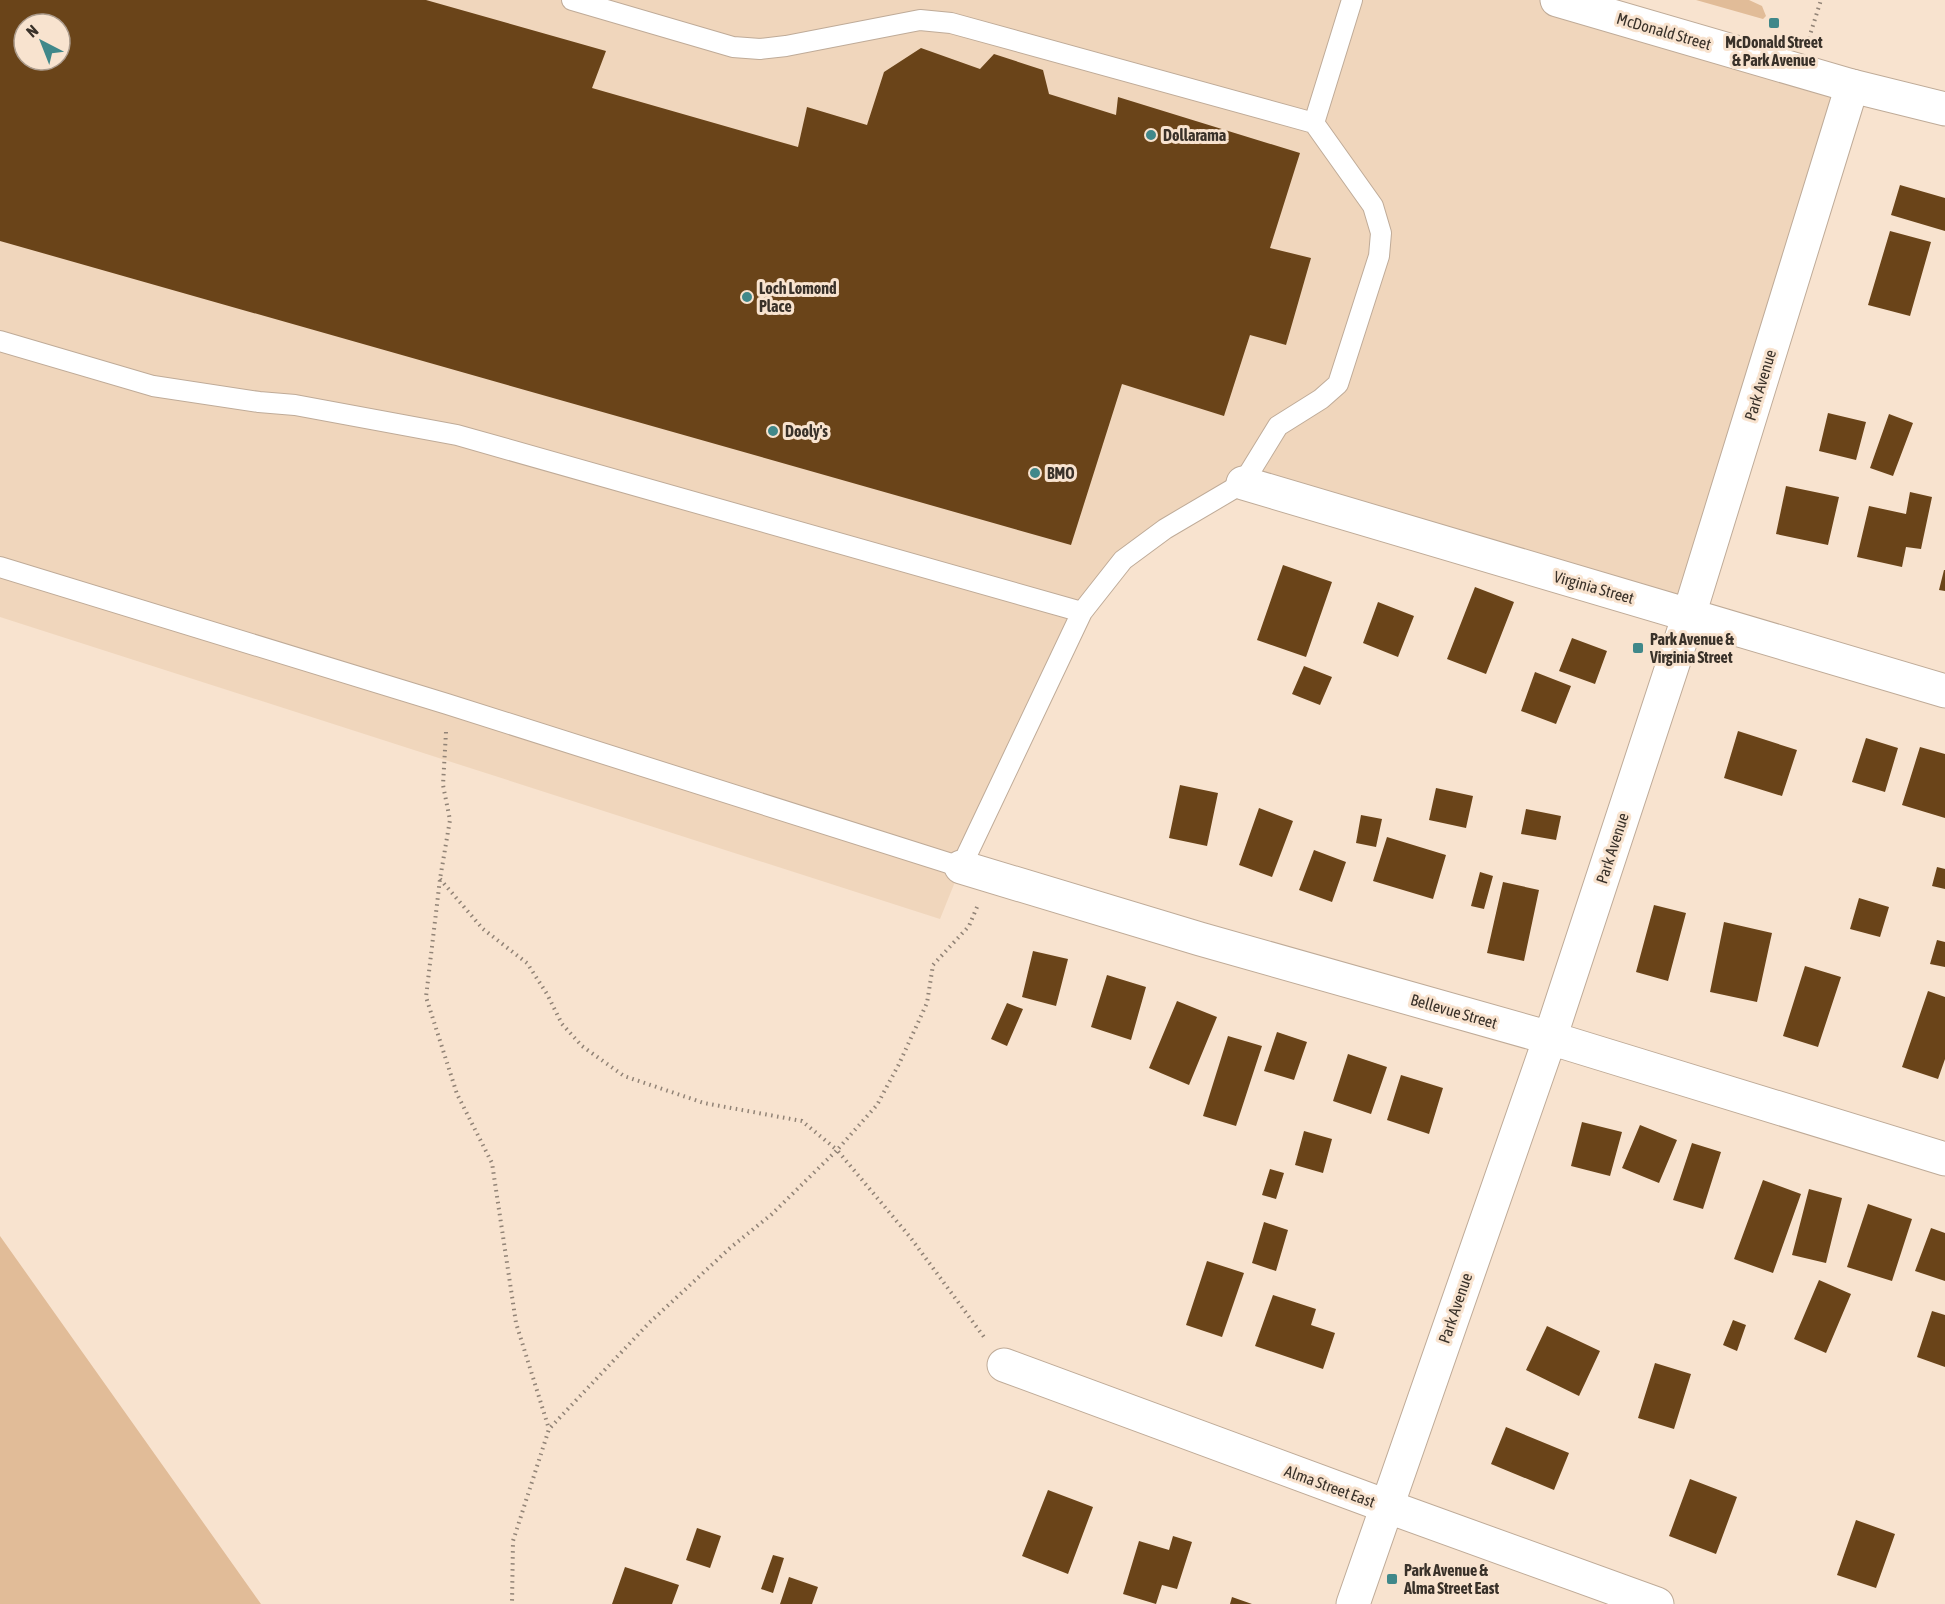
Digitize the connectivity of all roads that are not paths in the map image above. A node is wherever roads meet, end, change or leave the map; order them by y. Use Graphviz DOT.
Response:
graph roads {
  1 [pos="572,0"];
  2 [pos="1352,0"];
  3 [pos="1557,0"];
  4 [pos="1852,86"];
  5 [pos="1945,109"];
  6 [pos="1314,123"];
  7 [pos="0,341"];
  8 [pos="1243,483"];
  9 [pos="0,567"];
  10 [pos="1082,612"];
  11 [pos="1689,615"];
  12 [pos="1945,691"];
  13 [pos="976,872"];
  14 [pos="1550,1038"];
  15 [pos="1945,1159"];
  16 [pos="1004,1365"];
  17 [pos="1386,1506"];
  18 [pos="1353,1604"];
  19 [pos="1658,1604"];
  1 -- 6 [label="lane"];
  2 -- 6 [label="lane"];
  3 -- 4 [label="street, McDonald Street"];
  4 -- 5 [label="street, McDonald Street"];
  4 -- 11 [label="street, Park Avenue"];
  6 -- 8 [label="lane"];
  7 -- 10 [label="lane"];
  8 -- 10 [label="lane"];
  8 -- 11 [label="street, Virginia Street"];
  9 -- 13 [label="lane"];
  10 -- 13 [label="lane"];
  11 -- 12 [label="street, Virginia Street"];
  11 -- 14 [label="street, Park Avenue"];
  13 -- 14 [label="street, Bellevue Street"];
  14 -- 15 [label="street, Bellevue Street"];
  14 -- 17 [label="street, Park Avenue"];
  16 -- 17 [label="street, Alma Street East"];
  17 -- 18 [label="street, Park Avenue"];
  17 -- 19 [label="street, Alma Street East"];
}
